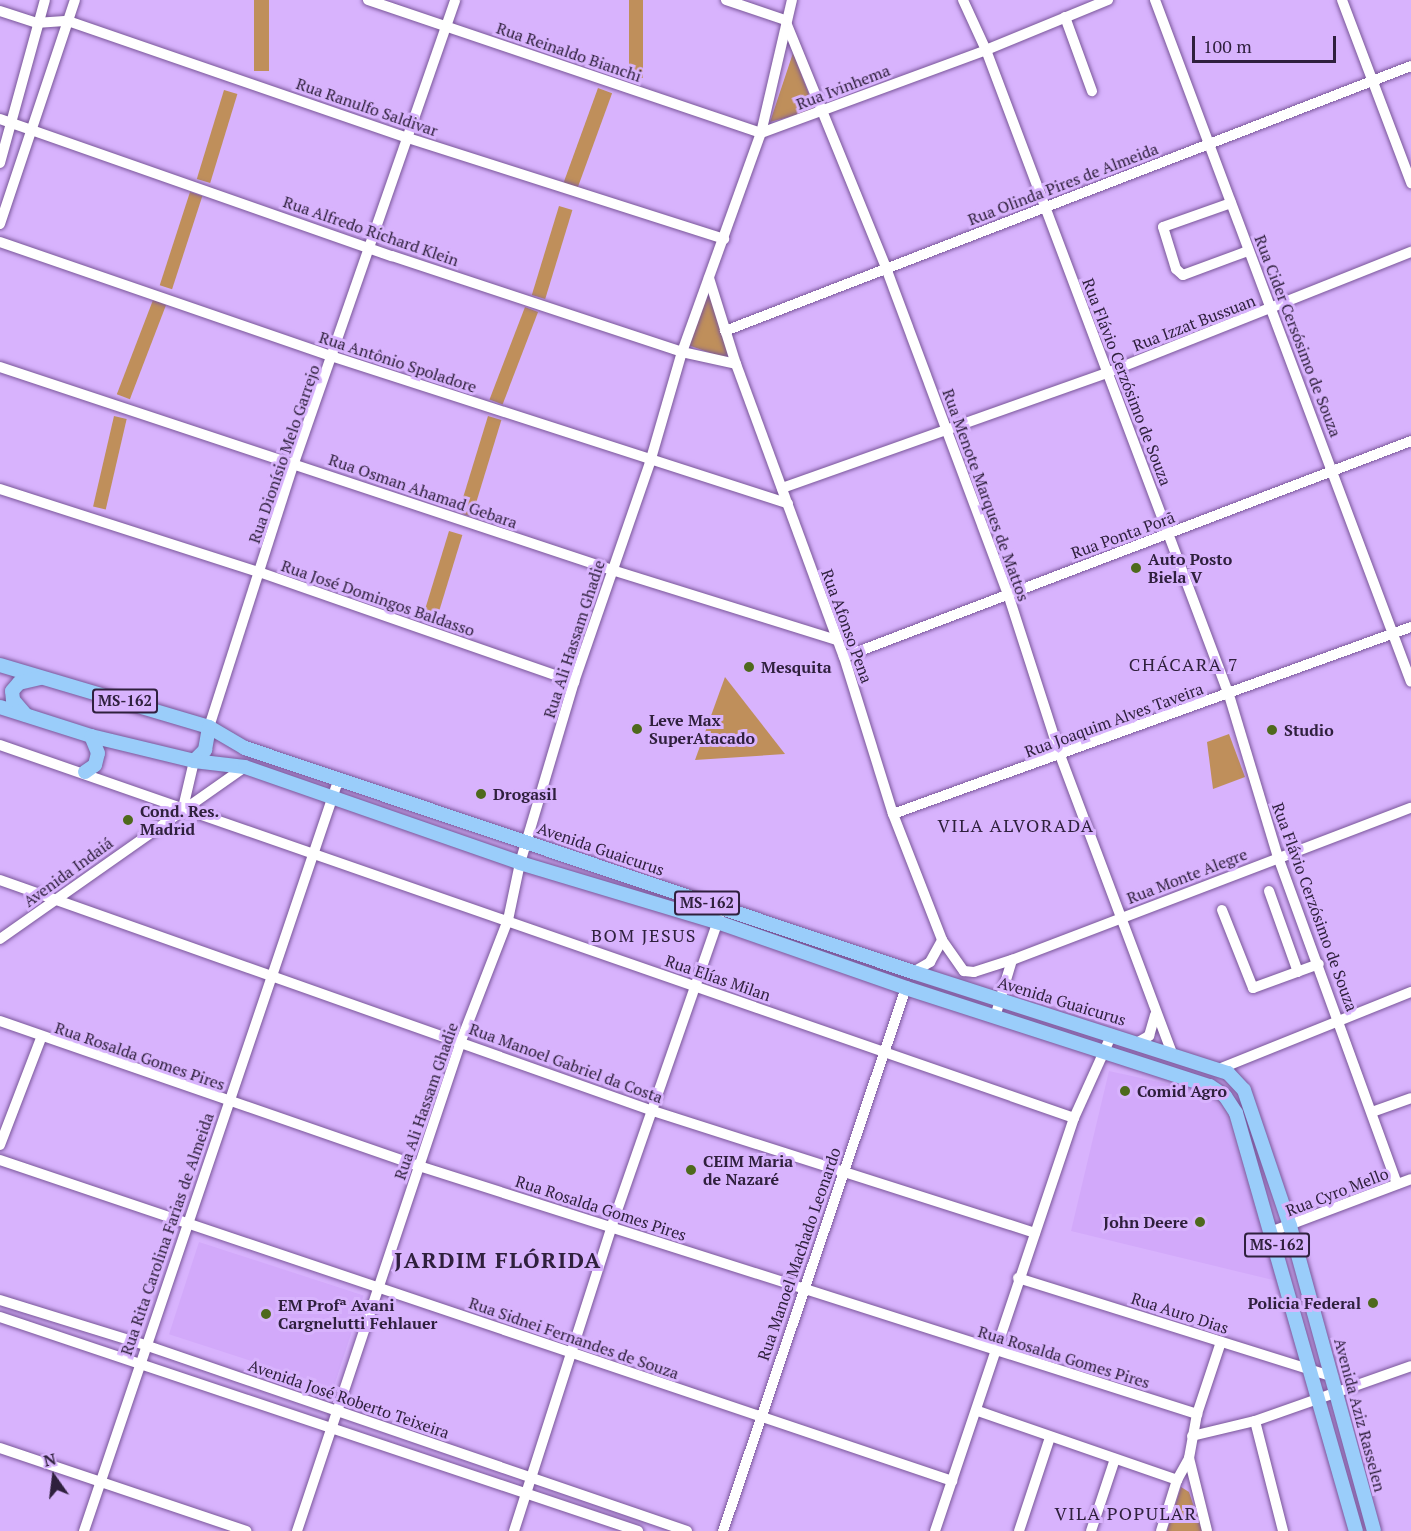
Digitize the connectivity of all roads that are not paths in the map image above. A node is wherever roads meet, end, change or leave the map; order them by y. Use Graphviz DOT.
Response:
graph roads {
  1 [pos="45,0"];
  2 [pos="75,0"];
  3 [pos="368,0"];
  4 [pos="454,0"];
  5 [pos="726,0"];
  6 [pos="792,0"];
  7 [pos="963,0"];
  8 [pos="1108,0"];
  9 [pos="1155,0"];
  10 [pos="1342,0"];
  11 [pos="0,11"];
  12 [pos="1065,17"];
  13 [pos="784,20"];
  14 [pos="68,21"];
  15 [pos="36,23"];
  16 [pos="446,27"];
  17 [pos="986,50"];
  18 [pos="1411,66"];
  19 [pos="1373,81"];
  20 [pos="1092,91"];
  21 [pos="821,112"];
  22 [pos="0,119"];
  23 [pos="13,123"];
  24 [pos="34,128"];
  25 [pos="761,133"];
  26 [pos="408,138"];
  27 [pos="1208,145"];
  28 [pos="0,163"];
  29 [pos="1411,183"];
  30 [pos="1231,203"];
  31 [pos="1044,207"];
  32 [pos="0,224"];
  33 [pos="724,239"];
  34 [pos="0,242"];
  35 [pos="370,247"];
  36 [pos="1248,250"];
  37 [pos="1411,252"];
  38 [pos="886,268"];
  39 [pos="709,278"];
  40 [pos="1271,309"];
  41 [pos="725,331"];
  42 [pos="682,352"];
  43 [pos="334,357"];
  44 [pos="735,364"];
  45 [pos="0,367"];
  46 [pos="1109,372"];
  47 [pos="946,432"];
  48 [pos="1411,441"];
  49 [pos="650,462"];
  50 [pos="294,463"];
  51 [pos="1333,469"];
  52 [pos="782,488"];
  53 [pos="0,489"];
  54 [pos="788,504"];
  55 [pos="1169,535"];
  56 [pos="612,570"];
  57 [pos="259,572"];
  58 [pos="1008,594"];
  59 [pos="1411,627"];
  60 [pos="1394,633"];
  61 [pos="837,640"];
  62 [pos="844,657"];
  63 [pos="0,665"];
  64 [pos="45,677"];
  65 [pos="574,682"];
  66 [pos="1411,682"];
  67 [pos="1229,695"];
  68 [pos="0,707"];
  69 [pos="35,720"];
  70 [pos="211,720"];
  71 [pos="91,736"];
  72 [pos="0,744"];
  73 [pos="1060,755"];
  74 [pos="194,761"];
  75 [pos="245,768"];
  76 [pos="85,772"];
  77 [pos="339,778"];
  78 [pos="332,796"];
  79 [pos="183,808"];
  80 [pos="1411,808"];
  81 [pos="893,814"];
  82 [pos="526,840"];
  83 [pos="315,855"];
  84 [pos="1278,857"];
  85 [pos="520,863"];
  86 [pos="0,880"];
  87 [pos="1269,891"];
  88 [pos="57,898"];
  89 [pos="722,908"];
  90 [pos="1222,910"];
  91 [pos="1119,917"];
  92 [pos="508,920"];
  93 [pos="717,922"];
  94 [pos="0,939"];
  95 [pos="942,940"];
  96 [pos="1012,960"];
  97 [pos="1319,964"];
  98 [pos="913,972"];
  99 [pos="1298,972"];
  100 [pos="270,976"];
  101 [pos="693,985"];
  102 [pos="906,988"];
  103 [pos="1411,992"];
  104 [pos="1002,1000"];
  105 [pos="1155,1012"];
  106 [pos="995,1017"];
  107 [pos="1340,1019"];
  108 [pos="0,1021"];
  109 [pos="1112,1034"];
  110 [pos="41,1038"];
  111 [pos="461,1041"];
  112 [pos="1138,1042"];
  113 [pos="885,1050"];
  114 [pos="1104,1052"];
  115 [pos="1172,1053"];
  116 [pos="1223,1071"];
  117 [pos="1225,1096"];
  118 [pos="1411,1098"];
  119 [pos="228,1101"];
  120 [pos="653,1111"];
  121 [pos="1372,1112"];
  122 [pos="1074,1118"];
  123 [pos="0,1145"];
  124 [pos="0,1160"];
  125 [pos="419,1166"];
  126 [pos="842,1173"];
  127 [pos="1411,1179"];
  128 [pos="1397,1184"];
  129 [pos="186,1225"];
  130 [pos="1290,1226"];
  131 [pos="611,1228"];
  132 [pos="1273,1231"];
  133 [pos="1035,1233"];
  134 [pos="1018,1278"];
  135 [pos="380,1287"];
  136 [pos="804,1288"];
  137 [pos="0,1300"];
  138 [pos="0,1317"];
  139 [pos="1221,1342"];
  140 [pos="145,1345"];
  141 [pos="994,1351"];
  142 [pos="570,1354"];
  143 [pos="139,1363"];
  144 [pos="1411,1365"];
  145 [pos="1312,1371"];
  146 [pos="1333,1377"];
  147 [pos="1328,1396"];
  148 [pos="978,1411"];
  149 [pos="338,1412"];
  150 [pos="1197,1414"];
  151 [pos="759,1416"];
  152 [pos="1255,1421"];
  153 [pos="332,1428"];
  154 [pos="1192,1436"];
  155 [pos="1050,1437"];
  156 [pos="0,1448"];
  157 [pos="1189,1458"];
  158 [pos="1115,1459"];
  159 [pos="532,1477"];
  160 [pos="101,1480"];
  161 [pos="1177,1480"];
  162 [pos="952,1481"];
  163 [pos="528,1494"];
  164 [pos="84,1531"];
  165 [pos="246,1531"];
  166 [pos="297,1531"];
  167 [pos="514,1531"];
  168 [pos="638,1531"];
  169 [pos="687,1531"];
  170 [pos="723,1531"];
  171 [pos="935,1531"];
  172 [pos="1019,1531"];
  173 [pos="1090,1531"];
  174 [pos="1161,1531"];
  175 [pos="1207,1531"];
  176 [pos="1283,1531"];
  177 [pos="1356,1531"];
  178 [pos="1374,1531"];
  1 -- 15 [label="street"];
  2 -- 14 [label="street"];
  3 -- 16 [label="street, Rua Reinaldo Bianchi"];
  4 -- 16 [label="street, Rua Dionísio Melo Garrejo"];
  5 -- 13 [label="street"];
  6 -- 13 [label="street, Rua Ali Hassam Ghadie"];
  7 -- 17 [label="street, Rua Flávio Cerzósimo de Souza"];
  8 -- 12 [label="street, Rua Ivinhema"];
  9 -- 27 [label="street, Rua Cider Cersósimo de Souza"];
  10 -- 19 [label="street"];
  11 -- 15 [label="street, Rua Ranulfo Saldivar"];
  12 -- 17 [label="street, Rua Ivinhema"];
  12 -- 20 [label="street"];
  13 -- 21 [label="street, Rua Menote Marques de Mattos"];
  13 -- 25 [label="street, Rua Ali Hassam Ghadie"];
  14 -- 15 [label="street, Rua Ranulfo Saldivar"];
  14 -- 24 [label="street"];
  14 -- 26 [label="street, Rua Ranulfo Saldivar"];
  15 -- 23 [label="street"];
  16 -- 25 [label="street, Rua Reinaldo Bianchi"];
  16 -- 26 [label="street, Rua Dionísio Melo Garrejo"];
  17 -- 21 [label="street, Rua Ivinhema"];
  17 -- 31 [label="street, Rua Flávio Cerzósimo de Souza"];
  18 -- 19 [label="street, Rua Olinda Pires de Almeida"];
  19 -- 27 [label="street, Rua Olinda Pires de Almeida"];
  19 -- 29 [label="street"];
  21 -- 25 [label="street, Rua Ivinhema"];
  21 -- 38 [label="street, Rua Menote Marques de Mattos"];
  22 -- 23 [label="street, Rua Alfredo Richard Klein"];
  23 -- 24 [label="street, Rua Alfredo Richard Klein"];
  23 -- 28 [label="street"];
  24 -- 32 [label="street"];
  24 -- 35 [label="street, Rua Alfredo Richard Klein"];
  25 -- 33 [label="street, Rua Ali Hassam Ghadie"];
  26 -- 33 [label="street, Rua Ranulfo Saldivar"];
  26 -- 35 [label="street, Rua Dionísio Melo Garrejo"];
  27 -- 30 [label="street, Rua Cider Cersósimo de Souza"];
  27 -- 31 [label="street, Rua Olinda Pires de Almeida"];
  30 -- 36 [label="street, Rua Cider Cersósimo de Souza"];
  30 -- 36 [label="street"];
  31 -- 38 [label="street, Rua Olinda Pires de Almeida"];
  31 -- 46 [label="street, Rua Flávio Cerzósimo de Souza"];
  33 -- 39 [label="street, Rua Ali Hassam Ghadie"];
  34 -- 43 [label="street, Rua Antônio Spoladore"];
  35 -- 42 [label="street, Rua Alfredo Richard Klein"];
  35 -- 43 [label="street, Rua Dionísio Melo Garrejo"];
  36 -- 40 [label="street, Rua Cider Cersósimo de Souza"];
  37 -- 40 [label="street, Rua Izzat Bussuan"];
  38 -- 41 [label="street, Rua Olinda Pires de Almeida"];
  38 -- 47 [label="street, Rua Menote Marques de Mattos"];
  39 -- 41 [label="street, Rua Afonso Pena"];
  39 -- 42 [label="street, Rua Ali Hassam Ghadie"];
  40 -- 46 [label="street, Rua Izzat Bussuan"];
  40 -- 51 [label="street, Rua Cider Cersósimo de Souza"];
  41 -- 44 [label="street, Rua Afonso Pena"];
  42 -- 44 [label="street, Rua Alfredo Richard Klein"];
  42 -- 49 [label="street, Rua Ali Hassam Ghadie"];
  43 -- 49 [label="street, Rua Antônio Spoladore"];
  43 -- 50 [label="street, Rua Dionísio Melo Garrejo"];
  44 -- 52 [label="street, Rua Afonso Pena"];
  45 -- 50 [label="street, Rua Osman Ahamad Gebara"];
  46 -- 47 [label="street, Rua Izzat Bussuan"];
  46 -- 55 [label="street, Rua Flávio Cerzósimo de Souza"];
  47 -- 52 [label="street, Rua Izzat Bussuan"];
  47 -- 58 [label="street, Rua Menote Marques de Mattos"];
  48 -- 51 [label="street, Rua Ponta Porã"];
  49 -- 54 [label="street, Rua Antônio Spoladore"];
  49 -- 56 [label="street, Rua Ali Hassam Ghadie"];
  50 -- 56 [label="street, Rua Osman Ahamad Gebara"];
  50 -- 57 [label="street, Rua Dionísio Melo Garrejo"];
  51 -- 55 [label="street, Rua Ponta Porã"];
  51 -- 60 [label="street, Rua Cider Cersósimo de Souza"];
  52 -- 54 [label="street, Rua Afonso Pena"];
  53 -- 57 [label="street, Rua José Domingos Baldasso"];
  54 -- 61 [label="street, Rua Afonso Pena"];
  55 -- 58 [label="street, Rua Ponta Porã"];
  55 -- 67 [label="street, Rua Flávio Cerzósimo de Souza"];
  56 -- 61 [label="street, Rua Osman Ahamad Gebara"];
  56 -- 65 [label="street, Rua Ali Hassam Ghadie"];
  57 -- 65 [label="street, Rua José Domingos Baldasso"];
  57 -- 70 [label="street, Rua Dionísio Melo Garrejo"];
  58 -- 62 [label="street, Rua Ponta Porã"];
  58 -- 73 [label="street, Rua Menote Marques de Mattos"];
  59 -- 60 [label="street, Rua Joaquim Alves Taveira"];
  60 -- 66 [label="street, Rua Cider Cersósimo de Souza"];
  60 -- 67 [label="street, Rua Joaquim Alves Taveira"];
  61 -- 62 [label="street, Rua Afonso Pena"];
  62 -- 81 [label="street, Rua Afonso Pena"];
  63 -- 64 [label="main road, Avenida Guaicurus / MS-162"];
  64 -- 69 [label="main road"];
  64 -- 70 [label="main road, Avenida Guaicurus / MS-162"];
  65 -- 82 [label="street, Rua Ali Hassam Ghadie"];
  67 -- 73 [label="street, Rua Joaquim Alves Taveira"];
  67 -- 84 [label="street, Rua Flávio Cerzósimo de Souza"];
  68 -- 69 [label="main road, Avenida Guaicurus / MS-162"];
  69 -- 71 [label="main road, Avenida Guaicurus / MS-162"];
  70 -- 74 [label="main road"];
  70 -- 77 [label="main road, Avenida Guaicurus / MS-162"];
  71 -- 74 [label="main road, Avenida Guaicurus / MS-162"];
  71 -- 76 [label="main road"];
  72 -- 76 [label="street, Rua Elías Milan"];
  73 -- 81 [label="street, Rua Joaquim Alves Taveira"];
  73 -- 91 [label="street, Rua Menote Marques de Mattos"];
  74 -- 75 [label="main road, Avenida Guaicurus / MS-162"];
  74 -- 79 [label="street"];
  75 -- 78 [label="main road, Avenida Guaicurus / MS-162"];
  75 -- 79 [label="street, Avenida Indaiá"];
  76 -- 79 [label="street, Rua Elías Milan"];
  77 -- 78 [label="street, Rua Rita Carolina Farias de Almeida"];
  77 -- 82 [label="main road, Avenida Guaicurus / MS-162"];
  78 -- 83 [label="street, Rua Rita Carolina Farias de Almeida"];
  78 -- 85 [label="main road, Avenida Guaicurus / MS-162"];
  79 -- 83 [label="street, Rua Elías Milan"];
  79 -- 88 [label="street, Avenida Indaiá"];
  80 -- 84 [label="street, Rua Monte Alegre"];
  81 -- 95 [label="street, Rua Afonso Pena"];
  82 -- 85 [label="street, Rua Ali Hassam Ghadie"];
  82 -- 89 [label="main road, Avenida Guaicurus / MS-162"];
  83 -- 92 [label="street, Rua Elías Milan"];
  83 -- 100 [label="street, Rua Rita Carolina Farias de Almeida"];
  84 -- 91 [label="street, Rua Monte Alegre"];
  84 -- 97 [label="street, Rua Flávio Cerzósimo de Souza"];
  85 -- 92 [label="street, Rua Ali Hassam Ghadie"];
  85 -- 93 [label="main road, Avenida Guaicurus / MS-162"];
  86 -- 88 [label="street, Rua Manoel Gabriel da Costa"];
  87 -- 99 [label="street"];
  88 -- 94 [label="street, Avenida Indaiá"];
  88 -- 100 [label="street, Rua Manoel Gabriel da Costa"];
  89 -- 93 [label="street"];
  89 -- 98 [label="main road, Avenida Guaicurus / MS-162"];
  90 -- 99 [label="street"];
  91 -- 96 [label="street, Rua Monte Alegre"];
  91 -- 105 [label="street, Rua Menote Marques de Mattos"];
  92 -- 101 [label="street, Rua Elías Milan"];
  92 -- 111 [label="street, Rua Ali Hassam Ghadie"];
  93 -- 101 [label="street"];
  93 -- 102 [label="main road, Avenida Guaicurus / MS-162"];
  95 -- 96 [label="street, Rua Monte Alegre"];
  95 -- 98 [label="street"];
  96 -- 104 [label="street"];
  97 -- 99 [label="street"];
  97 -- 107 [label="street, Rua Flávio Cerzósimo de Souza"];
  98 -- 104 [label="main road, Avenida Guaicurus / MS-162"];
  100 -- 111 [label="street, Rua Manoel Gabriel da Costa"];
  100 -- 119 [label="street, Rua Rita Carolina Farias de Almeida"];
  101 -- 113 [label="street, Rua Elías Milan"];
  101 -- 120 [label="street"];
  102 -- 106 [label="main road, Avenida Guaicurus / MS-162"];
  102 -- 113 [label="street, Rua Manoel Machado Leonardo"];
  103 -- 107 [label="street"];
  104 -- 106 [label="street"];
  104 -- 109 [label="main road, Avenida Guaicurus / MS-162"];
  105 -- 112 [label="street"];
  105 -- 115 [label="street, Rua Menote Marques de Mattos"];
  106 -- 114 [label="main road, Avenida Guaicurus / MS-162"];
  107 -- 116 [label="street"];
  107 -- 121 [label="street, Rua Flávio Cerzósimo de Souza"];
  108 -- 110 [label="street, Rua Rosalda Gomes Pires"];
  109 -- 112 [label="main road, Avenida Guaicurus / MS-162"];
  109 -- 114 [label="street"];
  110 -- 119 [label="street, Rua Rosalda Gomes Pires"];
  110 -- 123 [label="street"];
  111 -- 120 [label="street, Rua Manoel Gabriel da Costa"];
  111 -- 125 [label="street, Rua Ali Hassam Ghadie"];
  112 -- 115 [label="main road, Avenida Guaicurus / MS-162"];
  113 -- 122 [label="street, Rua Elías Milan"];
  113 -- 126 [label="street, Rua Manoel Machado Leonardo"];
  114 -- 117 [label="main road, Avenida Guaicurus / MS-162"];
  114 -- 122 [label="street"];
  115 -- 116 [label="main road, Avenida Guaicurus / MS-162"];
  116 -- 130 [label="main road, Avenida Aziz Rasselen / MS-162"];
  117 -- 132 [label="main road, Avenida Aziz Rasselen / MS-162"];
  118 -- 121 [label="street"];
  119 -- 125 [label="street, Rua Rosalda Gomes Pires"];
  119 -- 129 [label="street, Rua Rita Carolina Farias de Almeida"];
  120 -- 126 [label="street, Rua Manoel Gabriel da Costa"];
  120 -- 131 [label="street"];
  121 -- 128 [label="street, Rua Flávio Cerzósimo de Souza"];
  122 -- 133 [label="street"];
  124 -- 129 [label="street, Rua Sidnei Fernandes de Souza"];
  125 -- 131 [label="street, Rua Rosalda Gomes Pires"];
  125 -- 135 [label="street, Rua Ali Hassam Ghadie"];
  126 -- 133 [label="street, Rua Manoel Gabriel da Costa"];
  126 -- 136 [label="street, Rua Manoel Machado Leonardo"];
  127 -- 128 [label="street, Rua Cyro Mello"];
  128 -- 130 [label="street, Rua Cyro Mello"];
  129 -- 135 [label="street, Rua Sidnei Fernandes de Souza"];
  129 -- 140 [label="street, Rua Rita Carolina Farias de Almeida"];
  130 -- 132 [label="street, Rua Cyro Mello"];
  130 -- 146 [label="main road, Avenida Aziz Rasselen / MS-162"];
  131 -- 136 [label="street, Rua Rosalda Gomes Pires"];
  131 -- 142 [label="street"];
  132 -- 145 [label="main road, Avenida Aziz Rasselen / MS-162"];
  133 -- 134 [label="street"];
  134 -- 139 [label="street, Rua Auro Dias"];
  134 -- 141 [label="street"];
  135 -- 142 [label="street, Rua Sidnei Fernandes de Souza"];
  135 -- 149 [label="street, Rua Ali Hassam Ghadie"];
  136 -- 141 [label="street, Rua Rosalda Gomes Pires"];
  136 -- 151 [label="street, Rua Manoel Machado Leonardo"];
  137 -- 140 [label="street, Avenida José Roberto Teixeira"];
  138 -- 143 [label="street"];
  139 -- 145 [label="street, Rua Auro Dias"];
  139 -- 150 [label="street"];
  140 -- 143 [label="street, Rua Rita Carolina Farias de Almeida"];
  140 -- 149 [label="street, Avenida José Roberto Teixeira"];
  141 -- 148 [label="street"];
  141 -- 150 [label="street, Rua Rosalda Gomes Pires"];
  142 -- 151 [label="street, Rua Sidnei Fernandes de Souza"];
  142 -- 159 [label="street"];
  143 -- 153 [label="street"];
  143 -- 160 [label="street, Rua Rita Carolina Farias de Almeida"];
  144 -- 147 [label="street"];
  145 -- 146 [label="street, Rua Auro Dias"];
  145 -- 147 [label="main road, Avenida Aziz Rasselen / MS-162"];
  146 -- 147 [label="main road, Avenida Aziz Rasselen / MS-162"];
  147 -- 152 [label="street"];
  147 -- 177 [label="main road, Avenida Aziz Rasselen / MS-162"];
  147 -- 178 [label="main road, Avenida Aziz Rasselen / MS-162"];
  148 -- 155 [label="street"];
  148 -- 162 [label="street"];
  149 -- 153 [label="street, Rua Ali Hassam Ghadie"];
  149 -- 159 [label="street, Avenida José Roberto Teixeira"];
  150 -- 154 [label="street"];
  151 -- 162 [label="street, Rua Sidnei Fernandes de Souza"];
  151 -- 170 [label="street, Rua Manoel Machado Leonardo"];
  152 -- 154 [label="street"];
  152 -- 176 [label="street"];
  153 -- 163 [label="street"];
  153 -- 166 [label="street, Rua Ali Hassam Ghadie"];
  154 -- 157 [label="street"];
  155 -- 158 [label="street"];
  155 -- 172 [label="street"];
  156 -- 160 [label="street"];
  157 -- 161 [label="street"];
  157 -- 175 [label="street"];
  158 -- 161 [label="street"];
  158 -- 173 [label="street"];
  159 -- 163 [label="street"];
  159 -- 169 [label="street, Avenida José Roberto Teixeira"];
  160 -- 164 [label="street, Rua Rita Carolina Farias de Almeida"];
  160 -- 165 [label="street"];
  161 -- 174 [label="street"];
  162 -- 171 [label="street"];
  163 -- 167 [label="street"];
  163 -- 168 [label="street"];
}
